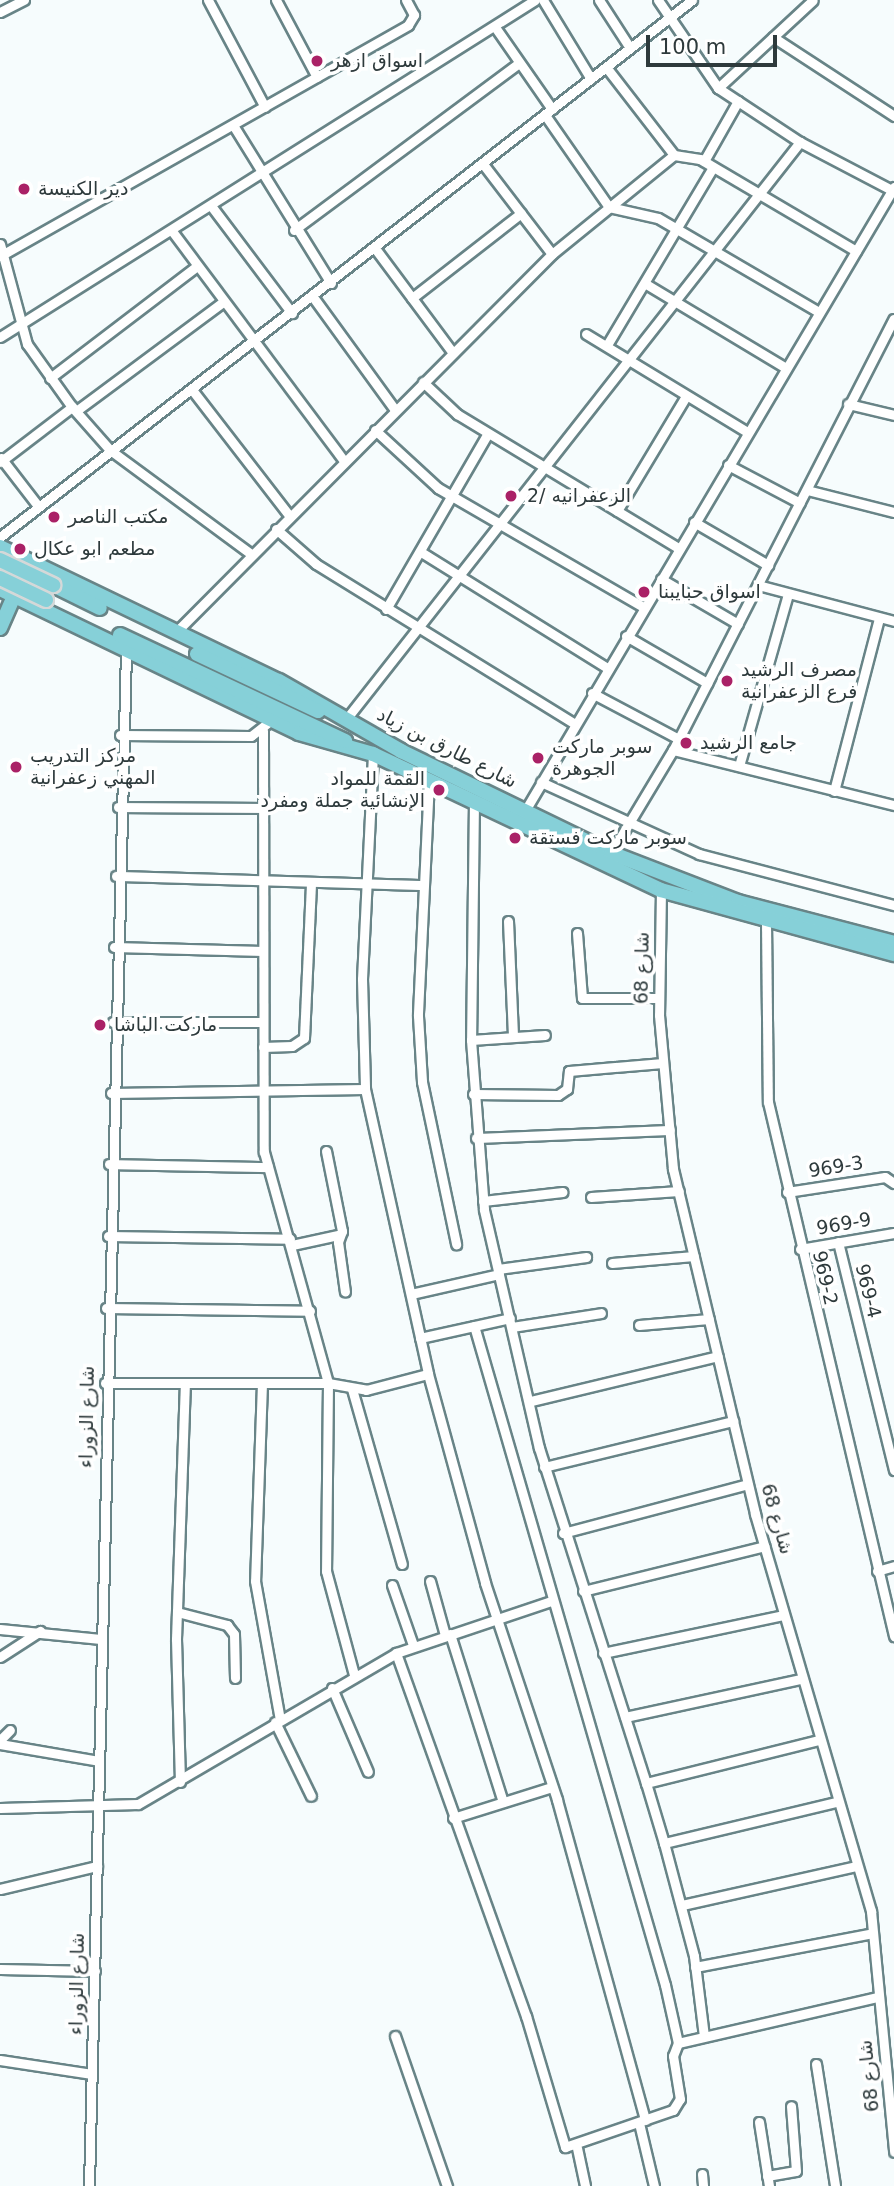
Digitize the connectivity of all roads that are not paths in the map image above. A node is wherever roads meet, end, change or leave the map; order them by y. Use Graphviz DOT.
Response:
graph roads {
  1 [pos="24,0"];
  2 [pos="208,0"];
  3 [pos="276,0"];
  4 [pos="406,0"];
  5 [pos="535,0"];
  6 [pos="543,0"];
  7 [pos="599,0"];
  8 [pos="658,0"];
  9 [pos="692,0"];
  10 [pos="813,0"];
  11 [pos="0,12"];
  12 [pos="670,17"];
  13 [pos="495,27"];
  14 [pos="773,37"];
  15 [pos="630,48"];
  16 [pos="520,63"];
  17 [pos="606,67"];
  18 [pos="317,77"];
  19 [pos="591,79"];
  20 [pos="718,88"];
  21 [pos="738,101"];
  22 [pos="265,107"];
  23 [pos="548,112"];
  24 [pos="894,116"];
  25 [pos="233,125"];
  26 [pos="800,142"];
  27 [pos="674,155"];
  28 [pos="704,162"];
  29 [pos="482,164"];
  30 [pos="713,167"];
  31 [pos="260,178"];
  32 [pos="893,189"];
  33 [pos="759,198"];
  34 [pos="212,207"];
  35 [pos="610,207"];
  36 [pos="521,213"];
  37 [pos="679,229"];
  38 [pos="295,230"];
  39 [pos="172,231"];
  40 [pos="374,247"];
  41 [pos="2,251"];
  42 [pos="856,251"];
  43 [pos="717,253"];
  44 [pos="552,254"];
  45 [pos="197,266"];
  46 [pos="331,283"];
  47 [pos="646,284"];
  48 [pos="313,297"];
  49 [pos="412,298"];
  50 [pos="223,301"];
  51 [pos="677,302"];
  52 [pos="819,312"];
  53 [pos="292,313"];
  54 [pos="894,318"];
  55 [pos="23,323"];
  56 [pos="586,334"];
  57 [pos="0,337"];
  58 [pos="889,338"];
  59 [pos="255,342"];
  60 [pos="607,345"];
  61 [pos="453,353"];
  62 [pos="631,362"];
  63 [pos="786,368"];
  64 [pos="50,379"];
  65 [pos="423,382"];
  66 [pos="193,391"];
  67 [pos="686,396"];
  68 [pos="848,404"];
  69 [pos="74,409"];
  70 [pos="395,410"];
  71 [pos="894,415"];
  72 [pos="375,430"];
  73 [pos="747,432"];
  74 [pos="488,433"];
  75 [pos="110,450"];
  76 [pos="1,460"];
  77 [pos="344,461"];
  78 [pos="728,465"];
  79 [pos="546,469"];
  80 [pos="807,490"];
  81 [pos="453,496"];
  82 [pos="800,503"];
  83 [pos="38,506"];
  84 [pos="617,511"];
  85 [pos="894,512"];
  86 [pos="289,515"];
  87 [pos="694,522"];
  88 [pos="503,524"];
  89 [pos="276,529"];
  90 [pos="0,537"];
  91 [pos="0,547"];
  92 [pos="678,548"];
  93 [pos="421,552"];
  94 [pos="251,554"];
  95 [pos="25,559"];
  96 [pos="0,560"];
  97 [pos="768,565"];
  98 [pos="463,577"];
  99 [pos="661,579"];
  100 [pos="758,585"];
  101 [pos="4,592"];
  102 [pos="788,594"];
  103 [pos="643,607"];
  104 [pos="386,610"];
  105 [pos="879,618"];
  106 [pos="894,621"];
  107 [pos="738,624"];
  108 [pos="0,628"];
  109 [pos="418,629"];
  110 [pos="174,635"];
  111 [pos="625,636"];
  112 [pos="126,648"];
  113 [pos="607,668"];
  114 [pos="707,683"];
  115 [pos="592,693"];
  116 [pos="347,718"];
  117 [pos="575,724"];
  118 [pos="268,725"];
  119 [pos="120,734"];
  120 [pos="679,739"];
  121 [pos="673,750"];
  122 [pos="401,751"];
  123 [pos="373,754"];
  124 [pos="739,766"];
  125 [pos="429,780"];
  126 [pos="541,782"];
  127 [pos="834,791"];
  128 [pos="474,801"];
  129 [pos="894,805"];
  130 [pos="118,807"];
  131 [pos="262,808"];
  132 [pos="526,809"];
  133 [pos="629,823"];
  134 [pos="611,853"];
  135 [pos="116,876"];
  136 [pos="262,880"];
  137 [pos="311,882"];
  138 [pos="367,884"];
  139 [pos="423,885"];
  140 [pos="662,890"];
  141 [pos="894,905"];
  142 [pos="508,920"];
  143 [pos="766,922"];
  144 [pos="577,933"];
  145 [pos="894,943"];
  146 [pos="114,947"];
  147 [pos="263,951"];
  148 [pos="894,954"];
  149 [pos="659,998"];
  150 [pos="113,1022"];
  151 [pos="263,1023"];
  152 [pos="545,1035"];
  153 [pos="513,1037"];
  154 [pos="471,1040"];
  155 [pos="263,1047"];
  156 [pos="663,1063"];
  157 [pos="365,1089"];
  158 [pos="111,1093"];
  159 [pos="473,1094"];
  160 [pos="263,1095"];
  161 [pos="670,1130"];
  162 [pos="476,1138"];
  163 [pos="326,1151"];
  164 [pos="109,1164"];
  165 [pos="268,1167"];
  166 [pos="892,1181"];
  167 [pos="678,1191"];
  168 [pos="562,1192"];
  169 [pos="787,1192"];
  170 [pos="591,1197"];
  171 [pos="483,1201"];
  172 [pos="894,1233"];
  173 [pos="338,1235"];
  174 [pos="107,1236"];
  175 [pos="291,1242"];
  176 [pos="838,1242"];
  177 [pos="456,1244"];
  178 [pos="800,1249"];
  179 [pos="694,1256"];
  180 [pos="586,1257"];
  181 [pos="612,1263"];
  182 [pos="499,1271"];
  183 [pos="345,1292"];
  184 [pos="411,1294"];
  185 [pos="106,1308"];
  186 [pos="310,1311"];
  187 [pos="601,1313"];
  188 [pos="709,1319"];
  189 [pos="511,1322"];
  190 [pos="639,1325"];
  191 [pos="474,1326"];
  192 [pos="420,1338"];
  193 [pos="718,1356"];
  194 [pos="428,1374"];
  195 [pos="105,1383"];
  196 [pos="185,1383"];
  197 [pos="262,1383"];
  198 [pos="328,1384"];
  199 [pos="352,1389"];
  200 [pos="531,1401"];
  201 [pos="733,1421"];
  202 [pos="544,1467"];
  203 [pos="894,1470"];
  204 [pos="748,1485"];
  205 [pos="563,1533"];
  206 [pos="765,1546"];
  207 [pos="402,1564"];
  208 [pos="894,1566"];
  209 [pos="877,1571"];
  210 [pos="430,1581"];
  211 [pos="393,1585"];
  212 [pos="583,1591"];
  213 [pos="551,1601"];
  214 [pos="181,1613"];
  215 [pos="784,1615"];
  216 [pos="892,1617"];
  217 [pos="497,1619"];
  218 [pos="0,1629"];
  219 [pos="41,1630"];
  220 [pos="447,1635"];
  221 [pos="894,1636"];
  222 [pos="101,1639"];
  223 [pos="413,1645"];
  224 [pos="396,1653"];
  225 [pos="604,1653"];
  226 [pos="0,1657"];
  227 [pos="354,1675"];
  228 [pos="235,1678"];
  229 [pos="801,1679"];
  230 [pos="332,1688"];
  231 [pos="625,1717"];
  232 [pos="278,1721"];
  233 [pos="10,1730"];
  234 [pos="818,1740"];
  235 [pos="0,1742"];
  236 [pos="99,1760"];
  237 [pos="368,1772"];
  238 [pos="180,1782"];
  239 [pos="646,1783"];
  240 [pos="552,1787"];
  241 [pos="311,1796"];
  242 [pos="503,1802"];
  243 [pos="836,1802"];
  244 [pos="0,1808"];
  245 [pos="99,1808"];
  246 [pos="453,1818"];
  247 [pos="664,1843"];
  248 [pos="97,1866"];
  249 [pos="856,1866"];
  250 [pos="0,1889"];
  251 [pos="682,1905"];
  252 [pos="873,1933"];
  253 [pos="695,1968"];
  254 [pos="0,1969"];
  255 [pos="95,1971"];
  256 [pos="878,1997"];
  257 [pos="395,2036"];
  258 [pos="705,2036"];
  259 [pos="678,2043"];
  260 [pos="0,2060"];
  261 [pos="816,2064"];
  262 [pos="92,2074"];
  263 [pos="791,2106"];
  264 [pos="642,2122"];
  265 [pos="759,2122"];
  266 [pos="577,2147"];
  267 [pos="894,2152"];
  268 [pos="702,2174"];
  269 [pos="768,2181"];
  270 [pos="89,2186"];
  271 [pos="447,2186"];
  272 [pos="585,2186"];
  273 [pos="654,2186"];
  274 [pos="703,2186"];
  275 [pos="835,2186"];
  1 -- 11 [label="street"];
  2 -- 22 [label="street"];
  3 -- 18 [label="street"];
  4 -- 18 [label="street"];
  5 -- 13 [label="street"];
  6 -- 19 [label="street"];
  7 -- 15 [label="street"];
  8 -- 12 [label="street"];
  9 -- 12 [label="street"];
  10 -- 14 [label="street"];
  12 -- 15 [label="street"];
  12 -- 20 [label="street"];
  13 -- 16 [label="street"];
  13 -- 31 [label="street"];
  14 -- 20 [label="street"];
  14 -- 24 [label="street"];
  15 -- 17 [label="street"];
  16 -- 23 [label="street"];
  16 -- 38 [label="street"];
  17 -- 19 [label="street"];
  17 -- 27 [label="street"];
  18 -- 22 [label="street"];
  19 -- 23 [label="street"];
  20 -- 21 [label="street"];
  21 -- 26 [label="street"];
  21 -- 28 [label="street"];
  22 -- 25 [label="street"];
  23 -- 29 [label="street"];
  23 -- 35 [label="street"];
  25 -- 31 [label="street"];
  25 -- 41 [label="street"];
  26 -- 32 [label="street"];
  26 -- 33 [label="street"];
  27 -- 28 [label="street"];
  27 -- 35 [label="street"];
  28 -- 30 [label="street"];
  29 -- 36 [label="street"];
  29 -- 40 [label="street"];
  30 -- 33 [label="street"];
  30 -- 37 [label="street"];
  31 -- 34 [label="street"];
  31 -- 38 [label="street"];
  32 -- 42 [label="street"];
  33 -- 42 [label="street"];
  33 -- 43 [label="street"];
  34 -- 39 [label="street"];
  34 -- 53 [label="street"];
  35 -- 37 [label="street"];
  35 -- 44 [label="street"];
  36 -- 44 [label="street"];
  36 -- 49 [label="street"];
  37 -- 43 [label="street"];
  37 -- 47 [label="street"];
  38 -- 46 [label="street"];
  39 -- 45 [label="street"];
  39 -- 55 [label="street"];
  40 -- 46 [label="street"];
  40 -- 49 [label="street"];
  41 -- 55 [label="street"];
  42 -- 52 [label="street"];
  43 -- 51 [label="street"];
  43 -- 52 [label="street"];
  44 -- 61 [label="street"];
  45 -- 50 [label="street"];
  45 -- 64 [label="street"];
  46 -- 48 [label="street"];
  47 -- 51 [label="street"];
  47 -- 60 [label="street"];
  48 -- 53 [label="street"];
  48 -- 70 [label="street"];
  49 -- 61 [label="street"];
  50 -- 59 [label="street"];
  50 -- 69 [label="street"];
  51 -- 62 [label="street"];
  51 -- 63 [label="street"];
  52 -- 63 [label="street"];
  53 -- 59 [label="street"];
  54 -- 58 [label="street"];
  55 -- 57 [label="street"];
  55 -- 64 [label="street"];
  56 -- 60 [label="street"];
  58 -- 68 [label="street"];
  59 -- 66 [label="street"];
  59 -- 77 [label="street"];
  60 -- 62 [label="street"];
  61 -- 65 [label="street"];
  62 -- 67 [label="street"];
  62 -- 79 [label="street"];
  63 -- 73 [label="street"];
  64 -- 69 [label="street"];
  65 -- 70 [label="street"];
  65 -- 74 [label="street"];
  66 -- 75 [label="street"];
  66 -- 86 [label="street"];
  67 -- 73 [label="street"];
  67 -- 84 [label="street"];
  68 -- 71 [label="street"];
  68 -- 80 [label="street"];
  69 -- 75 [label="street"];
  69 -- 76 [label="street"];
  70 -- 72 [label="street"];
  72 -- 77 [label="street"];
  72 -- 81 [label="street"];
  73 -- 78 [label="street"];
  74 -- 79 [label="street"];
  74 -- 81 [label="street"];
  75 -- 83 [label="street"];
  75 -- 94 [label="street"];
  76 -- 83 [label="street"];
  77 -- 86 [label="street"];
  78 -- 82 [label="street"];
  78 -- 87 [label="street"];
  79 -- 84 [label="street"];
  79 -- 88 [label="street"];
  80 -- 82 [label="street"];
  80 -- 85 [label="street"];
  81 -- 88 [label="street"];
  81 -- 93 [label="street"];
  82 -- 97 [label="street"];
  83 -- 90 [label="street"];
  84 -- 92 [label="street"];
  86 -- 89 [label="street"];
  87 -- 92 [label="street"];
  87 -- 97 [label="street"];
  88 -- 98 [label="street"];
  88 -- 103 [label="street"];
  89 -- 94 [label="street"];
  89 -- 104 [label="street"];
  91 -- 95 [label="main road, شارع طارق بن زياد"];
  92 -- 99 [label="street"];
  93 -- 98 [label="street"];
  93 -- 104 [label="street"];
  94 -- 110 [label="street"];
  95 -- 101 [label="main road"];
  95 -- 110 [label="main road, شارع طارق بن زياد"];
  96 -- 122 [label="main road, bridge"];
  97 -- 100 [label="street"];
  98 -- 109 [label="street"];
  98 -- 113 [label="street"];
  99 -- 103 [label="street"];
  99 -- 107 [label="street"];
  100 -- 102 [label="street"];
  100 -- 107 [label="street"];
  101 -- 108 [label="main road"];
  101 -- 112 [label="main road, شارع طارق بن زياد"];
  101 -- 123 [label="main road, bridge"];
  102 -- 105 [label="street"];
  102 -- 124 [label="street"];
  103 -- 111 [label="street"];
  104 -- 109 [label="street"];
  105 -- 106 [label="street"];
  105 -- 127 [label="street"];
  107 -- 114 [label="street"];
  109 -- 116 [label="street"];
  109 -- 117 [label="street"];
  110 -- 116 [label="main road, شارع طارق بن زياد"];
  111 -- 113 [label="street"];
  111 -- 114 [label="street"];
  112 -- 118 [label="main road, شارع طارق بن زياد"];
  112 -- 119 [label="street, شارع الزوراء"];
  113 -- 115 [label="street"];
  114 -- 120 [label="street"];
  115 -- 117 [label="street"];
  115 -- 120 [label="street"];
  116 -- 122 [label="main road, شارع طارق بن زياد"];
  117 -- 126 [label="street"];
  118 -- 119 [label="street"];
  118 -- 123 [label="main road, شارع طارق بن زياد"];
  118 -- 131 [label="street"];
  119 -- 130 [label="street, شارع الزوراء"];
  120 -- 121 [label="street"];
  121 -- 124 [label="street"];
  121 -- 133 [label="street"];
  122 -- 132 [label="main road, شارع طارق بن زياد"];
  123 -- 125 [label="main road, شارع طارق بن زياد"];
  123 -- 138 [label="street"];
  124 -- 127 [label="street"];
  125 -- 128 [label="main road, شارع طارق بن زياد"];
  125 -- 139 [label="street"];
  126 -- 132 [label="street"];
  126 -- 133 [label="street"];
  127 -- 129 [label="street"];
  128 -- 140 [label="main road, شارع طارق بن زياد"];
  128 -- 154 [label="street"];
  130 -- 131 [label="street"];
  130 -- 135 [label="street, شارع الزوراء"];
  131 -- 136 [label="street"];
  132 -- 134 [label="main road, شارع طارق بن زياد"];
  133 -- 134 [label="street"];
  133 -- 141 [label="street"];
  134 -- 145 [label="main road, شارع طارق بن زياد"];
  135 -- 136 [label="street"];
  135 -- 146 [label="street, شارع الزوراء"];
  136 -- 137 [label="street"];
  136 -- 147 [label="street"];
  137 -- 138 [label="street"];
  137 -- 155 [label="street"];
  138 -- 139 [label="street"];
  138 -- 157 [label="street"];
  139 -- 177 [label="street"];
  140 -- 143 [label="main road, شارع طارق بن زياد"];
  140 -- 149 [label="street, شارع 68"];
  142 -- 153 [label="street"];
  143 -- 148 [label="main road, شارع طارق بن زياد"];
  143 -- 169 [label="street, 969-2"];
  144 -- 149 [label="street"];
  146 -- 147 [label="street"];
  146 -- 150 [label="street, شارع الزوراء"];
  147 -- 151 [label="street"];
  149 -- 156 [label="street, شارع 68"];
  150 -- 151 [label="street"];
  150 -- 158 [label="street, شارع الزوراء"];
  151 -- 155 [label="street"];
  152 -- 153 [label="street"];
  153 -- 154 [label="street"];
  154 -- 159 [label="street"];
  155 -- 160 [label="street"];
  156 -- 159 [label="street"];
  156 -- 161 [label="street, شارع 68"];
  157 -- 160 [label="street"];
  157 -- 184 [label="street"];
  158 -- 160 [label="street"];
  158 -- 164 [label="street, شارع الزوراء"];
  159 -- 162 [label="street"];
  160 -- 165 [label="street"];
  161 -- 162 [label="street"];
  161 -- 167 [label="street, شارع 68"];
  162 -- 171 [label="street"];
  163 -- 173 [label="street"];
  164 -- 165 [label="street"];
  164 -- 174 [label="street, شارع الزوراء"];
  165 -- 175 [label="street"];
  166 -- 169 [label="street, 969-3"];
  167 -- 170 [label="street"];
  167 -- 179 [label="street, شارع 68"];
  168 -- 171 [label="street"];
  169 -- 178 [label="street, 969-2"];
  171 -- 182 [label="street"];
  172 -- 176 [label="street, 969-9"];
  173 -- 175 [label="street"];
  173 -- 183 [label="street"];
  174 -- 175 [label="street"];
  174 -- 185 [label="street, شارع الزوراء"];
  175 -- 186 [label="street"];
  176 -- 178 [label="street, 969-9"];
  176 -- 203 [label="street, 969-4"];
  178 -- 209 [label="street, 969-2"];
  179 -- 181 [label="street"];
  179 -- 188 [label="street, شارع 68"];
  180 -- 182 [label="street"];
  182 -- 184 [label="street"];
  182 -- 189 [label="street"];
  184 -- 192 [label="street"];
  185 -- 186 [label="street"];
  185 -- 195 [label="street, شارع الزوراء"];
  186 -- 198 [label="street"];
  187 -- 189 [label="street"];
  188 -- 190 [label="street"];
  188 -- 193 [label="street, شارع 68"];
  189 -- 191 [label="street"];
  189 -- 200 [label="street"];
  191 -- 192 [label="street"];
  191 -- 213 [label="street"];
  192 -- 194 [label="street"];
  193 -- 200 [label="street"];
  193 -- 201 [label="street, شارع 68"];
  194 -- 199 [label="street"];
  194 -- 217 [label="street"];
  195 -- 196 [label="street"];
  195 -- 222 [label="street, شارع الزوراء"];
  196 -- 197 [label="street"];
  196 -- 214 [label="street"];
  197 -- 198 [label="street"];
  197 -- 232 [label="street"];
  198 -- 199 [label="street"];
  198 -- 227 [label="street"];
  199 -- 207 [label="street"];
  200 -- 202 [label="street"];
  201 -- 202 [label="street"];
  201 -- 204 [label="street, شارع 68"];
  202 -- 205 [label="street"];
  204 -- 205 [label="street"];
  204 -- 206 [label="street, شارع 68"];
  205 -- 212 [label="street"];
  206 -- 212 [label="street"];
  206 -- 215 [label="street, شارع 68"];
  208 -- 209 [label="street"];
  209 -- 216 [label="street, 969-2"];
  210 -- 220 [label="street"];
  211 -- 223 [label="street"];
  212 -- 225 [label="street"];
  213 -- 217 [label="street"];
  213 -- 259 [label="street"];
  214 -- 228 [label="street"];
  214 -- 238 [label="street"];
  215 -- 225 [label="street"];
  215 -- 229 [label="street, شارع 68"];
  216 -- 221 [label="street, 969-2"];
  217 -- 220 [label="street"];
  217 -- 240 [label="street"];
  218 -- 219 [label="street"];
  219 -- 222 [label="street"];
  219 -- 226 [label="street"];
  220 -- 223 [label="street"];
  220 -- 242 [label="street"];
  222 -- 236 [label="street, شارع الزوراء"];
  223 -- 224 [label="street"];
  224 -- 227 [label="street"];
  224 -- 246 [label="street"];
  225 -- 231 [label="street"];
  227 -- 230 [label="street"];
  229 -- 231 [label="street"];
  229 -- 234 [label="street, شارع 68"];
  230 -- 232 [label="street"];
  230 -- 237 [label="street"];
  231 -- 239 [label="street"];
  232 -- 238 [label="street"];
  232 -- 241 [label="street"];
  233 -- 235 [label="street"];
  234 -- 239 [label="street"];
  234 -- 243 [label="street, شارع 68"];
  235 -- 236 [label="street"];
  236 -- 245 [label="street, شارع الزوراء"];
  238 -- 245 [label="street"];
  239 -- 247 [label="street"];
  240 -- 242 [label="street"];
  240 -- 264 [label="street"];
  242 -- 246 [label="street"];
  243 -- 247 [label="street"];
  243 -- 249 [label="street, شارع 68"];
  244 -- 245 [label="street"];
  245 -- 248 [label="street, شارع الزوراء"];
  246 -- 266 [label="street"];
  247 -- 251 [label="street"];
  248 -- 250 [label="street"];
  248 -- 255 [label="street, شارع الزوراء"];
  249 -- 251 [label="street"];
  249 -- 252 [label="street, شارع 68"];
  251 -- 253 [label="street"];
  252 -- 253 [label="street"];
  252 -- 256 [label="street, شارع 68"];
  253 -- 258 [label="street"];
  254 -- 255 [label="street"];
  255 -- 262 [label="street, شارع الزوراء"];
  256 -- 258 [label="street"];
  256 -- 267 [label="street, شارع 68"];
  257 -- 271 [label="street"];
  258 -- 259 [label="street"];
  259 -- 264 [label="street"];
  260 -- 262 [label="street"];
  261 -- 275 [label="street"];
  262 -- 270 [label="street, شارع الزوراء"];
  263 -- 269 [label="street"];
  264 -- 266 [label="street"];
  264 -- 273 [label="street"];
  265 -- 269 [label="street"];
  266 -- 272 [label="street"];
  268 -- 274 [label="street"];
}
